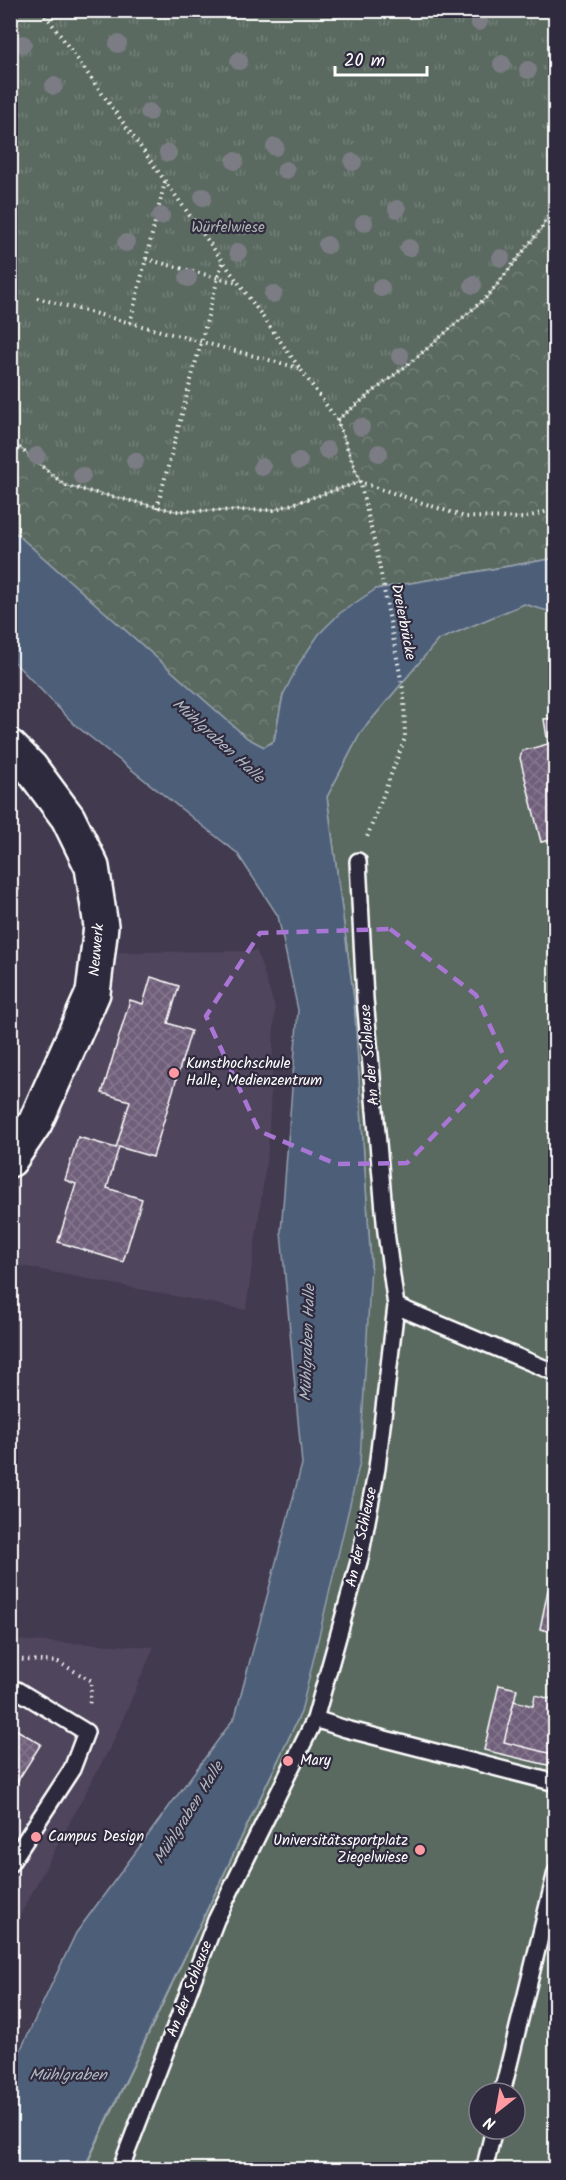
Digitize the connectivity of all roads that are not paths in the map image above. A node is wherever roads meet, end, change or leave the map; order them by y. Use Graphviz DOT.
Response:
graph roads {
  1 [pos="10,747"];
  2 [pos="358,861"];
  3 [pos="10,1160"];
  4 [pos="396,1306"];
  5 [pos="555,1373"];
  6 [pos="17,1690"];
  7 [pos="315,1719"];
  8 [pos="555,1783"];
  9 [pos="10,1864"];
  10 [pos="555,1872"];
  11 [pos="505,2081"];
  12 [pos="491,2141"];
  13 [pos="120,2169"];
  14 [pos="484,2169"];
  1 -- 3 [label="street, Neuwerk"];
  2 -- 4 [label="lane, An der Schleuse"];
  4 -- 5 [label="lane"];
  4 -- 7 [label="lane, An der Schleuse"];
  6 -- 9 [label="lane"];
  7 -- 8 [label="lane"];
  7 -- 13 [label="lane, An der Schleuse"];
  10 -- 11 [label="lane"];
  12 -- 14 [label="lane"];
}
